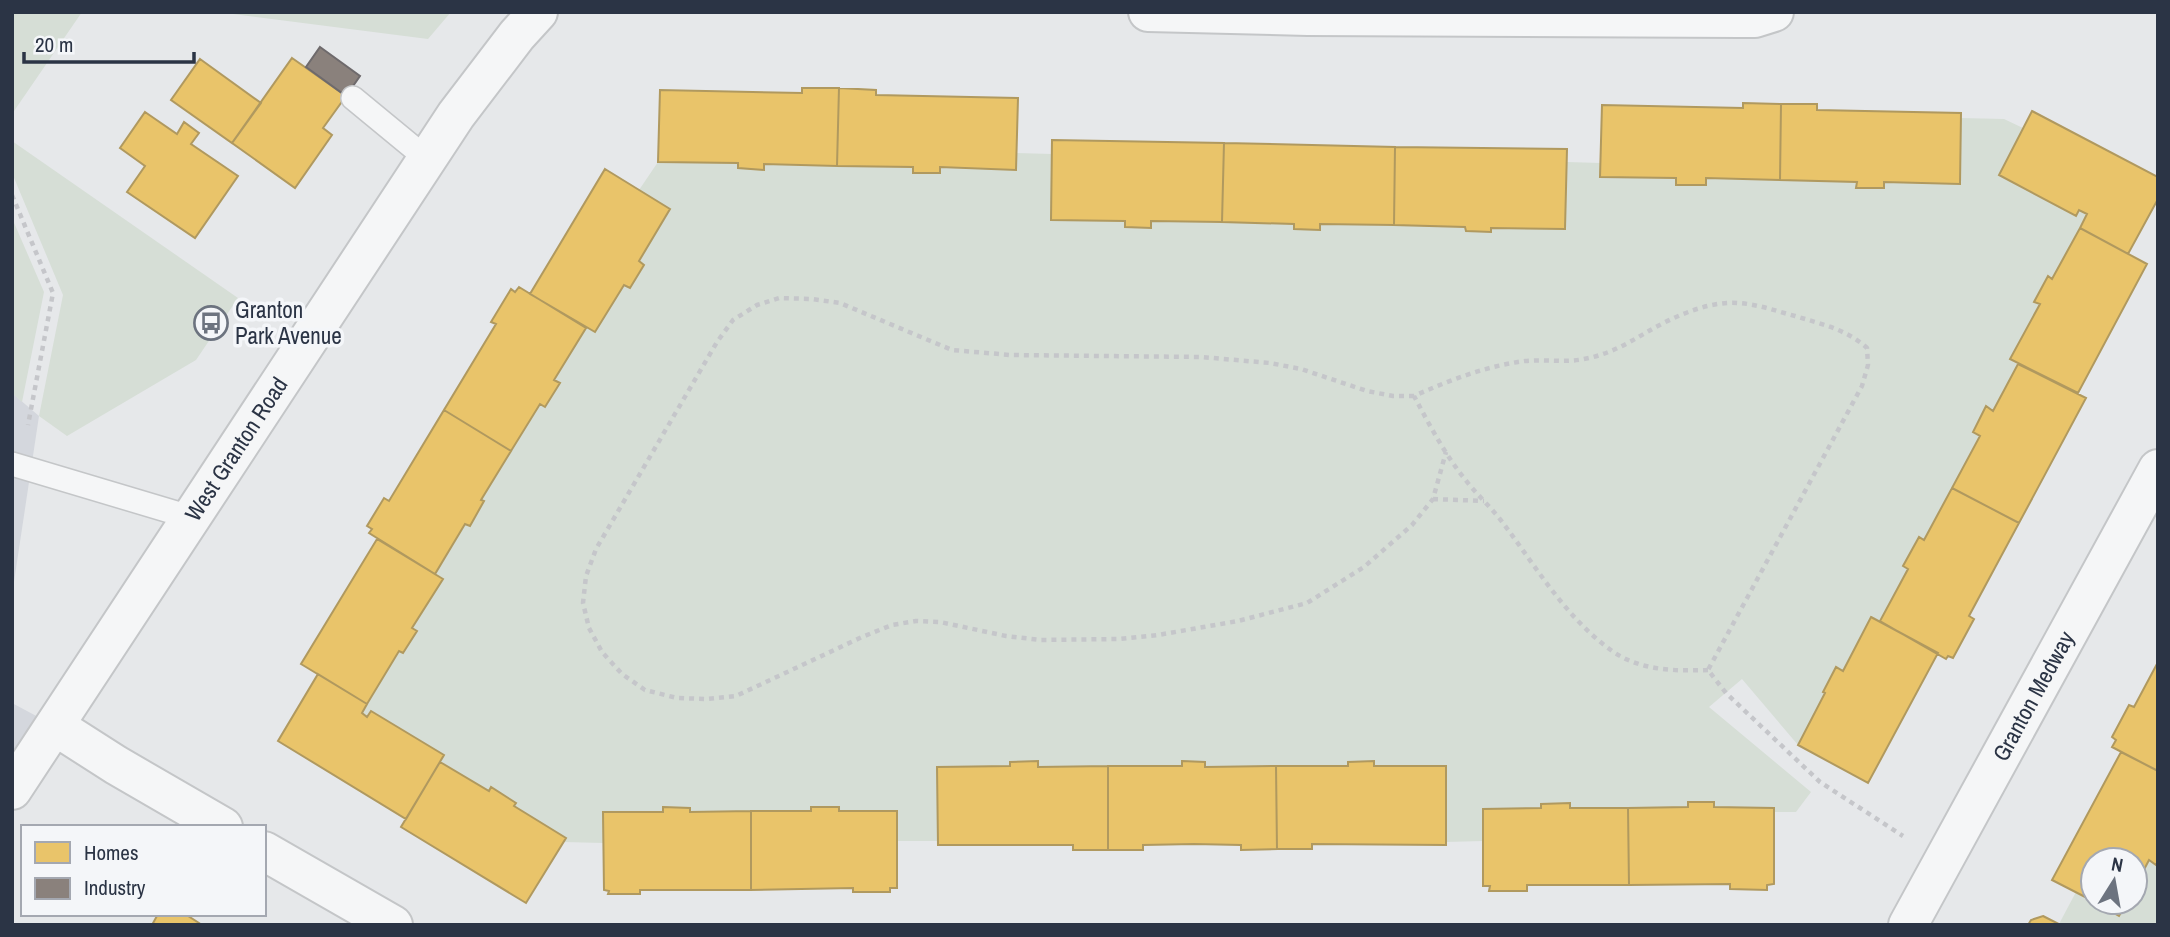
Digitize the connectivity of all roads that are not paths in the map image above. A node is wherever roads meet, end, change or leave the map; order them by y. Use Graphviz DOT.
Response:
graph roads {
  1 [pos="538,12"];
  2 [pos="1147,12"];
  3 [pos="1774,12"];
  4 [pos="354,97"];
  5 [pos="428,159"];
  6 [pos="16,465"];
  7 [pos="2158,469"];
  8 [pos="193,517"];
  9 [pos="55,726"];
  10 [pos="13,787"];
  11 [pos="220,825"];
  12 [pos="266,852"];
  13 [pos="393,925"];
  14 [pos="1908,925"];
  1 -- 5 [label="street, West Granton Road"];
  2 -- 3 [label="street"];
  4 -- 5 [label="lane"];
  5 -- 8 [label="street, West Granton Road"];
  6 -- 8 [label="lane"];
  7 -- 14 [label="street, Granton Medway"];
  8 -- 9 [label="street, West Granton Road"];
  9 -- 10 [label="street, West Granton Road"];
  9 -- 11 [label="street"];
  12 -- 13 [label="street"];
}
